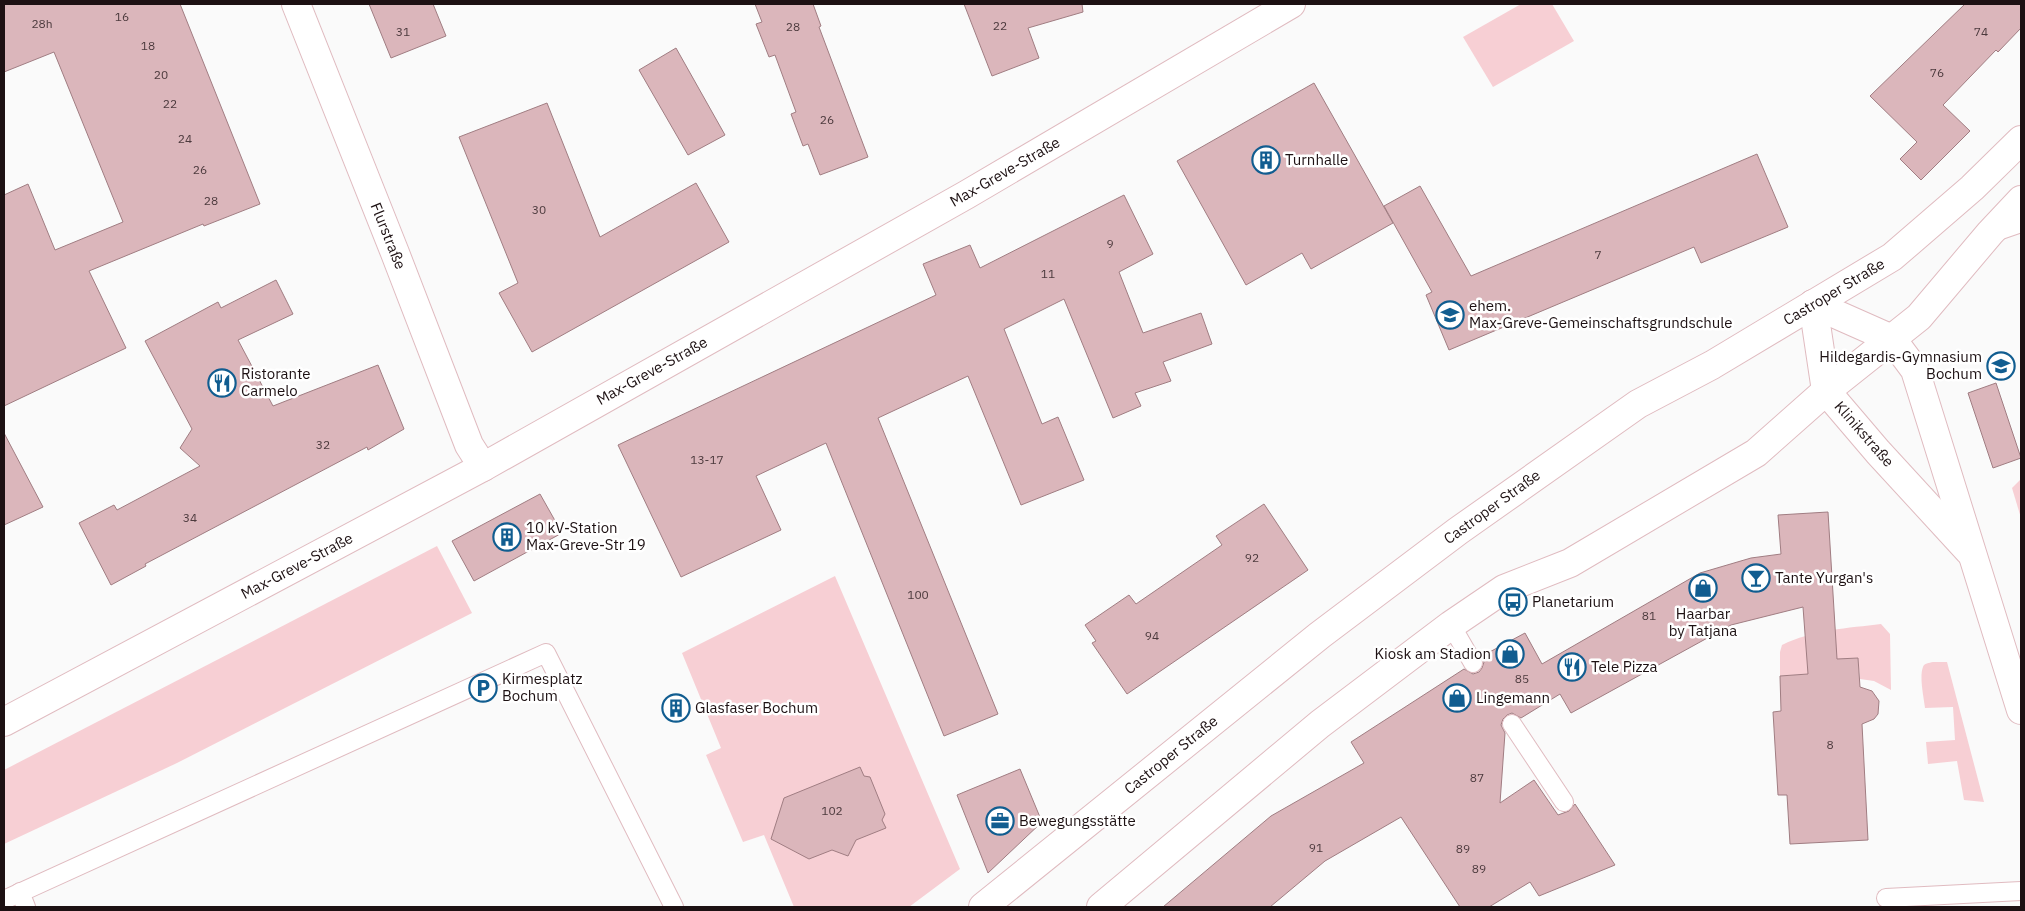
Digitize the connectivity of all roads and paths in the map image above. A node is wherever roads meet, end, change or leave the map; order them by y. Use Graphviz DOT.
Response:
graph roads {
  1 [pos="296,4"];
  2 [pos="1291,4"];
  3 [pos="2021,140"];
  4 [pos="2021,200"];
  5 [pos="2021,223"];
  6 [pos="1990,233"];
  7 [pos="1813,304"];
  8 [pos="1892,340"];
  9 [pos="1826,390"];
  10 [pos="483,467"];
  11 [pos="1974,556"];
  12 [pos="1451,625"];
  13 [pos="1473,663"];
  14 [pos="2021,710"];
  15 [pos="4,722"];
  16 [pos="1512,724"];
  17 [pos="1564,802"];
  18 [pos="2021,891"];
  19 [pos="1886,898"];
  20 [pos="16,900"];
  21 [pos="674,907"];
  22 [pos="983,907"];
  23 [pos="1101,907"];
  1 -- 10 [label="street, Flurstraße"];
  2 -- 10 [label="street, Max-Greve-Straße"];
  3 -- 7 [label="street, Castroper Straße"];
  4 -- 6 [label="street"];
  5 -- 6 [label="lane"];
  6 -- 8 [label="street"];
  7 -- 8 [label="street, Klinikstraße"];
  7 -- 9 [label="street, Klinikstraße"];
  7 -- 22 [label="street, Castroper Straße"];
  8 -- 9 [label="street"];
  8 -- 11 [label="street, Klinikstraße"];
  9 -- 11 [label="street, Klinikstraße"];
  9 -- 12 [label="street"];
  10 -- 15 [label="street, Max-Greve-Straße"];
  11 -- 14 [label="street, Klinikstraße"];
  12 -- 13 [label="lane"];
  12 -- 23 [label="street"];
  16 -- 17 [label="lane"];
  18 -- 19 [label="lane"];
  20 -- 21 [label="lane"];
}
